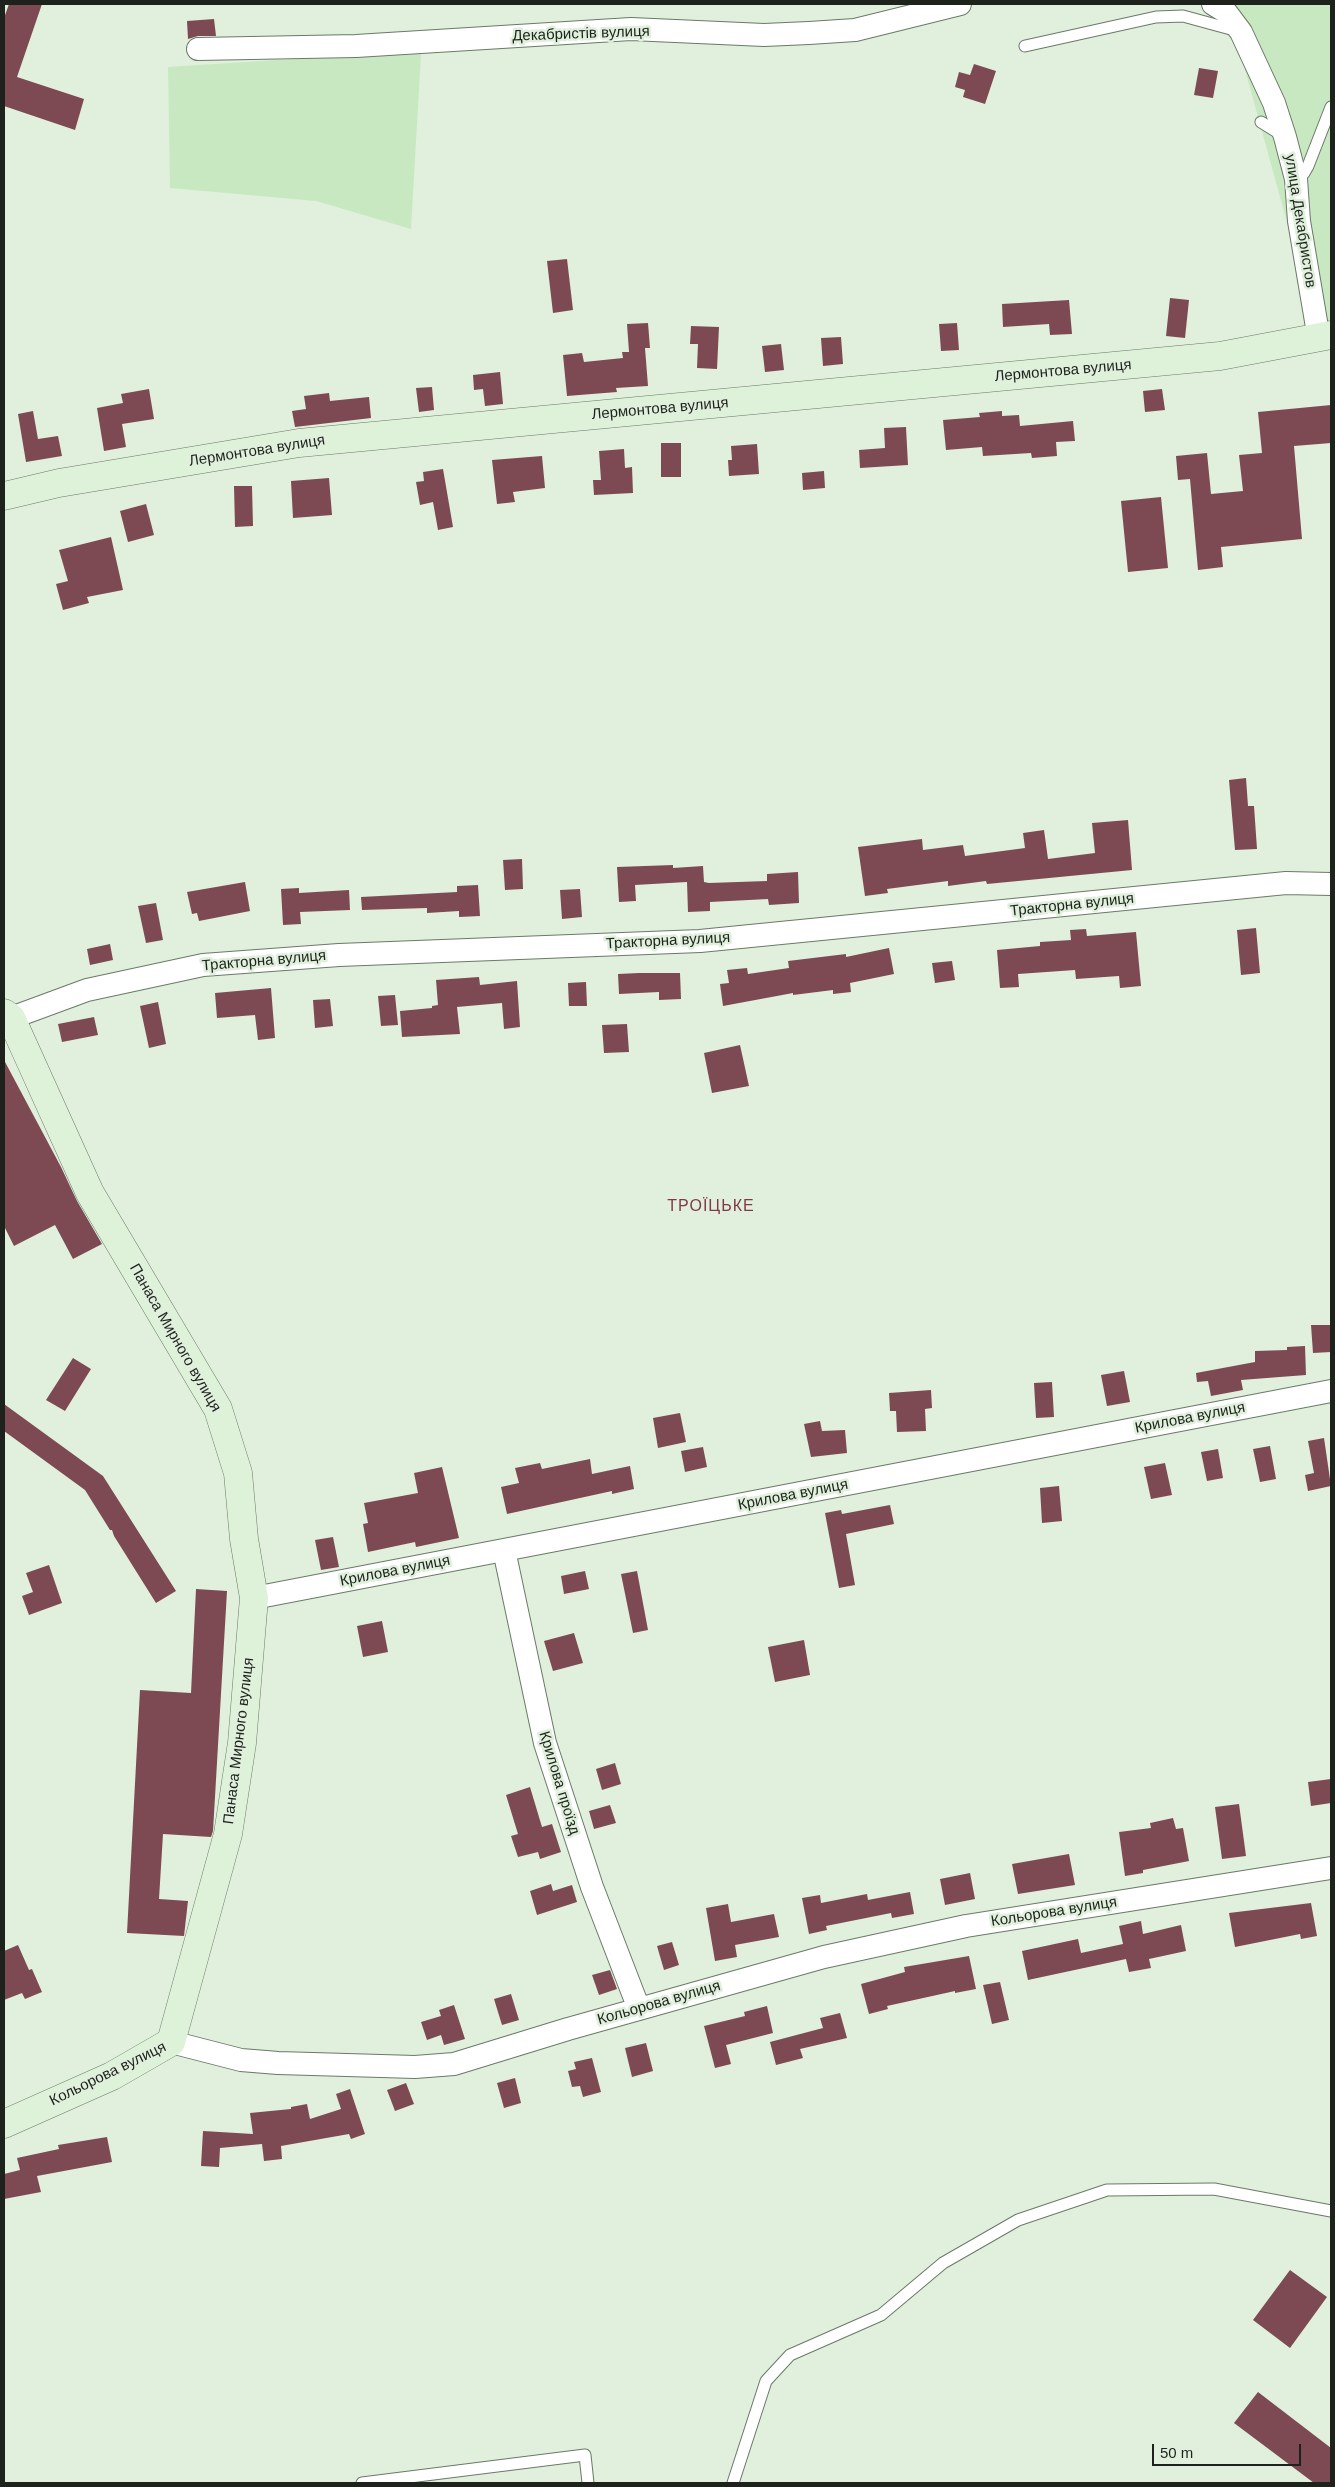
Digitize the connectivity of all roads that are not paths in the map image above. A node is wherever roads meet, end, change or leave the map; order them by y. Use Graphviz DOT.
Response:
graph roads {
  1 [pos="960,4"];
  2 [pos="1213,4"];
  3 [pos="1241,32"];
  4 [pos="1025,46"];
  5 [pos="198,49"];
  6 [pos="1331,107"];
  7 [pos="1261,122"];
  8 [pos="1285,137"];
  9 [pos="1296,179"];
  10 [pos="1325,337"];
  11 [pos="4,496"];
  12 [pos="1331,884"];
  13 [pos="7,1015"];
  14 [pos="1331,1391"];
  15 [pos="504,1550"];
  16 [pos="254,1598"];
  17 [pos="1331,1868"];
  18 [pos="639,2009"];
  19 [pos="171,2042"];
  20 [pos="4,2124"];
  21 [pos="1331,2211"];
  22 [pos="362,2483"];
  23 [pos="588,2483"];
  24 [pos="734,2483"];
  1 -- 5 [label="street, Декабристів вулиця"];
  2 -- 3 [label="street, улица Декабристов"];
  3 -- 4 [label="lane"];
  3 -- 8 [label="street, улица Декабристов"];
  6 -- 9 [label="lane"];
  7 -- 8 [label="lane"];
  8 -- 9 [label="street, улица Декабристов"];
  9 -- 10 [label="street, улица Декабристов"];
  10 -- 11 [label="street, Лермонтова вулиця"];
  12 -- 13 [label="street, Тракторна вулиця"];
  13 -- 16 [label="street, Панаса Мирного вулиця"];
  14 -- 15 [label="street, Крилова вулиця"];
  15 -- 16 [label="street, Крилова вулиця"];
  15 -- 18 [label="street, Крилова проїзд"];
  16 -- 19 [label="street, Панаса Мирного вулиця"];
  17 -- 18 [label="street, Кольорова вулиця"];
  18 -- 19 [label="street, Кольорова вулиця"];
  19 -- 20 [label="street, Кольорова вулиця"];
  21 -- 24 [label="lane"];
  22 -- 23 [label="lane"];
}
